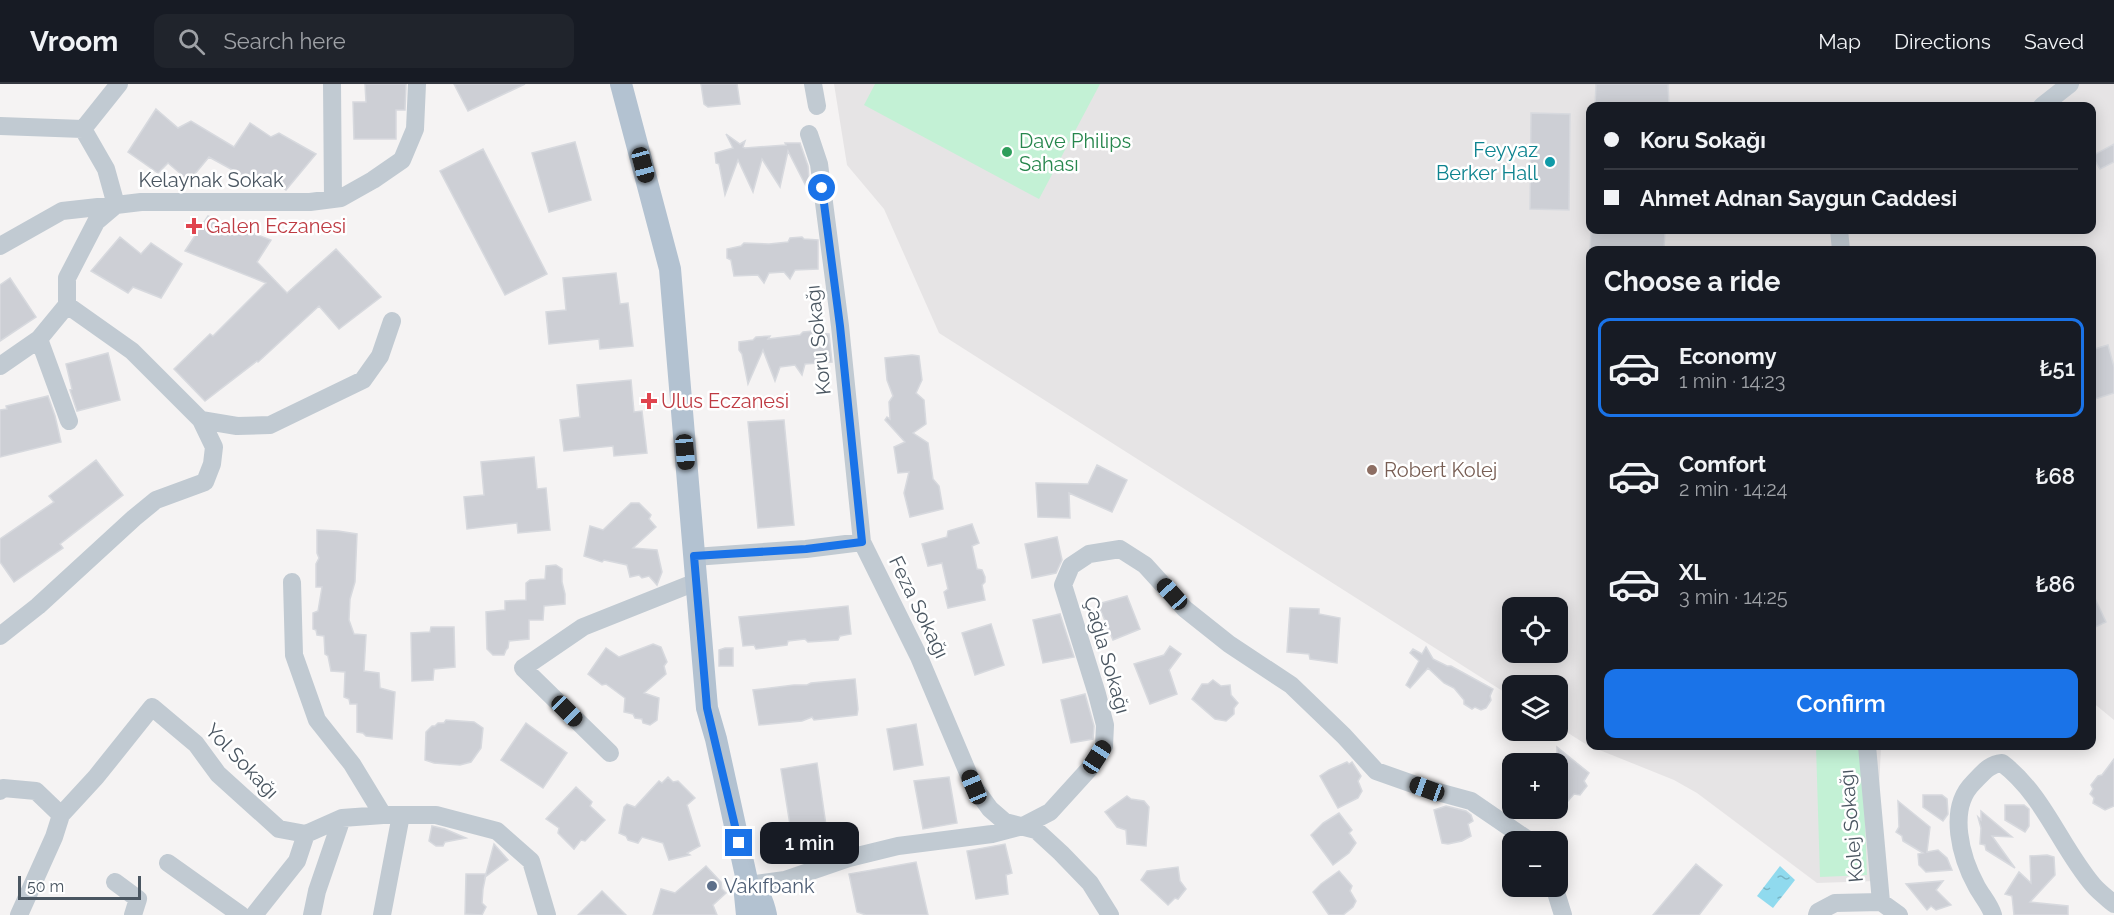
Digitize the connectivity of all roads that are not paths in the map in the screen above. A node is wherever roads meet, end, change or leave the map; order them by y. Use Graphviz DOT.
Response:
graph roads {
  1 [pos="119,84"];
  2 [pos="332,84"];
  3 [pos="417,84"];
  4 [pos="622,84"];
  5 [pos="813,84"];
  6 [pos="2070,84"];
  7 [pos="2048,102"];
  8 [pos="817,106"];
  9 [pos="0,126"];
  10 [pos="83,129"];
  11 [pos="809,134"];
  12 [pos="333,199"];
  13 [pos="116,205"];
  14 [pos="0,246"];
  15 [pos="67,304"];
  16 [pos="392,321"];
  17 [pos="39,339"];
  18 [pos="0,366"];
  19 [pos="201,420"];
  20 [pos="69,421"];
  21 [pos="862,542"];
  22 [pos="694,556"];
  23 [pos="292,582"];
  24 [pos="696,582"];
  25 [pos="0,636"];
  26 [pos="1867,750"];
  27 [pos="610,753"];
  28 [pos="0,791"];
  29 [pos="60,815"];
  30 [pos="392,815"];
  31 [pos="342,818"];
  32 [pos="1023,826"];
  33 [pos="1515,831"];
  34 [pos="306,834"];
  35 [pos="168,863"];
  36 [pos="115,882"];
  37 [pos="748,885"];
  38 [pos="1557,897"];
  39 [pos="1881,902"];
  40 [pos="2114,904"];
  41 [pos="1859,909"];
  42 [pos="19,915"];
  43 [pos="133,915"];
  44 [pos="241,915"];
  45 [pos="254,915"];
  46 [pos="312,915"];
  47 [pos="382,915"];
  48 [pos="547,915"];
  49 [pos="747,915"];
  50 [pos="766,915"];
  51 [pos="1110,915"];
  52 [pos="1563,915"];
  53 [pos="1817,915"];
  54 [pos="1899,915"];
  55 [pos="1993,915"];
  1 -- 10 [label="street"];
  2 -- 12 [label="street"];
  3 -- 12 [label="street, Kelaynak Sokak"];
  4 -- 22 [label="main road"];
  5 -- 8 [label="street"];
  6 -- 7 [label="street"];
  9 -- 10 [label="street"];
  10 -- 13 [label="street"];
  11 -- 21 [label="street, Koru Sokağı"];
  12 -- 13 [label="street, Kelaynak Sokak"];
  13 -- 14 [label="street"];
  13 -- 15 [label="street, Kelaynak Sokak"];
  15 -- 17 [label="street"];
  15 -- 19 [label="street"];
  16 -- 19 [label="street"];
  17 -- 18 [label="street"];
  17 -- 20 [label="street"];
  19 -- 25 [label="street"];
  21 -- 22 [label="street"];
  21 -- 32 [label="street, Feza Sokağı"];
  22 -- 24 [label="main road"];
  23 -- 30 [label="street"];
  24 -- 27 [label="street"];
  24 -- 37 [label="main road"];
  26 -- 39 [label="street, Kolej Sokağı"];
  28 -- 29 [label="street"];
  29 -- 34 [label="street, Yol Sokağı"];
  29 -- 42 [label="street"];
  30 -- 31 [label="street"];
  30 -- 47 [label="street"];
  30 -- 48 [label="street"];
  31 -- 34 [label="street"];
  31 -- 46 [label="street"];
  32 -- 33 [label="street, Çağla Sokağı"];
  32 -- 37 [label="street, Çağla Sokağı"];
  32 -- 51 [label="street"];
  34 -- 45 [label="street"];
  35 -- 44 [label="street"];
  36 -- 43 [label="street"];
  37 -- 49 [label="main road"];
  37 -- 50 [label="main road"];
  38 -- 52 [label="street"];
  39 -- 41 [label="street"];
  39 -- 54 [label="street"];
  40 -- 55 [label="street"];
  41 -- 53 [label="street"];
}
